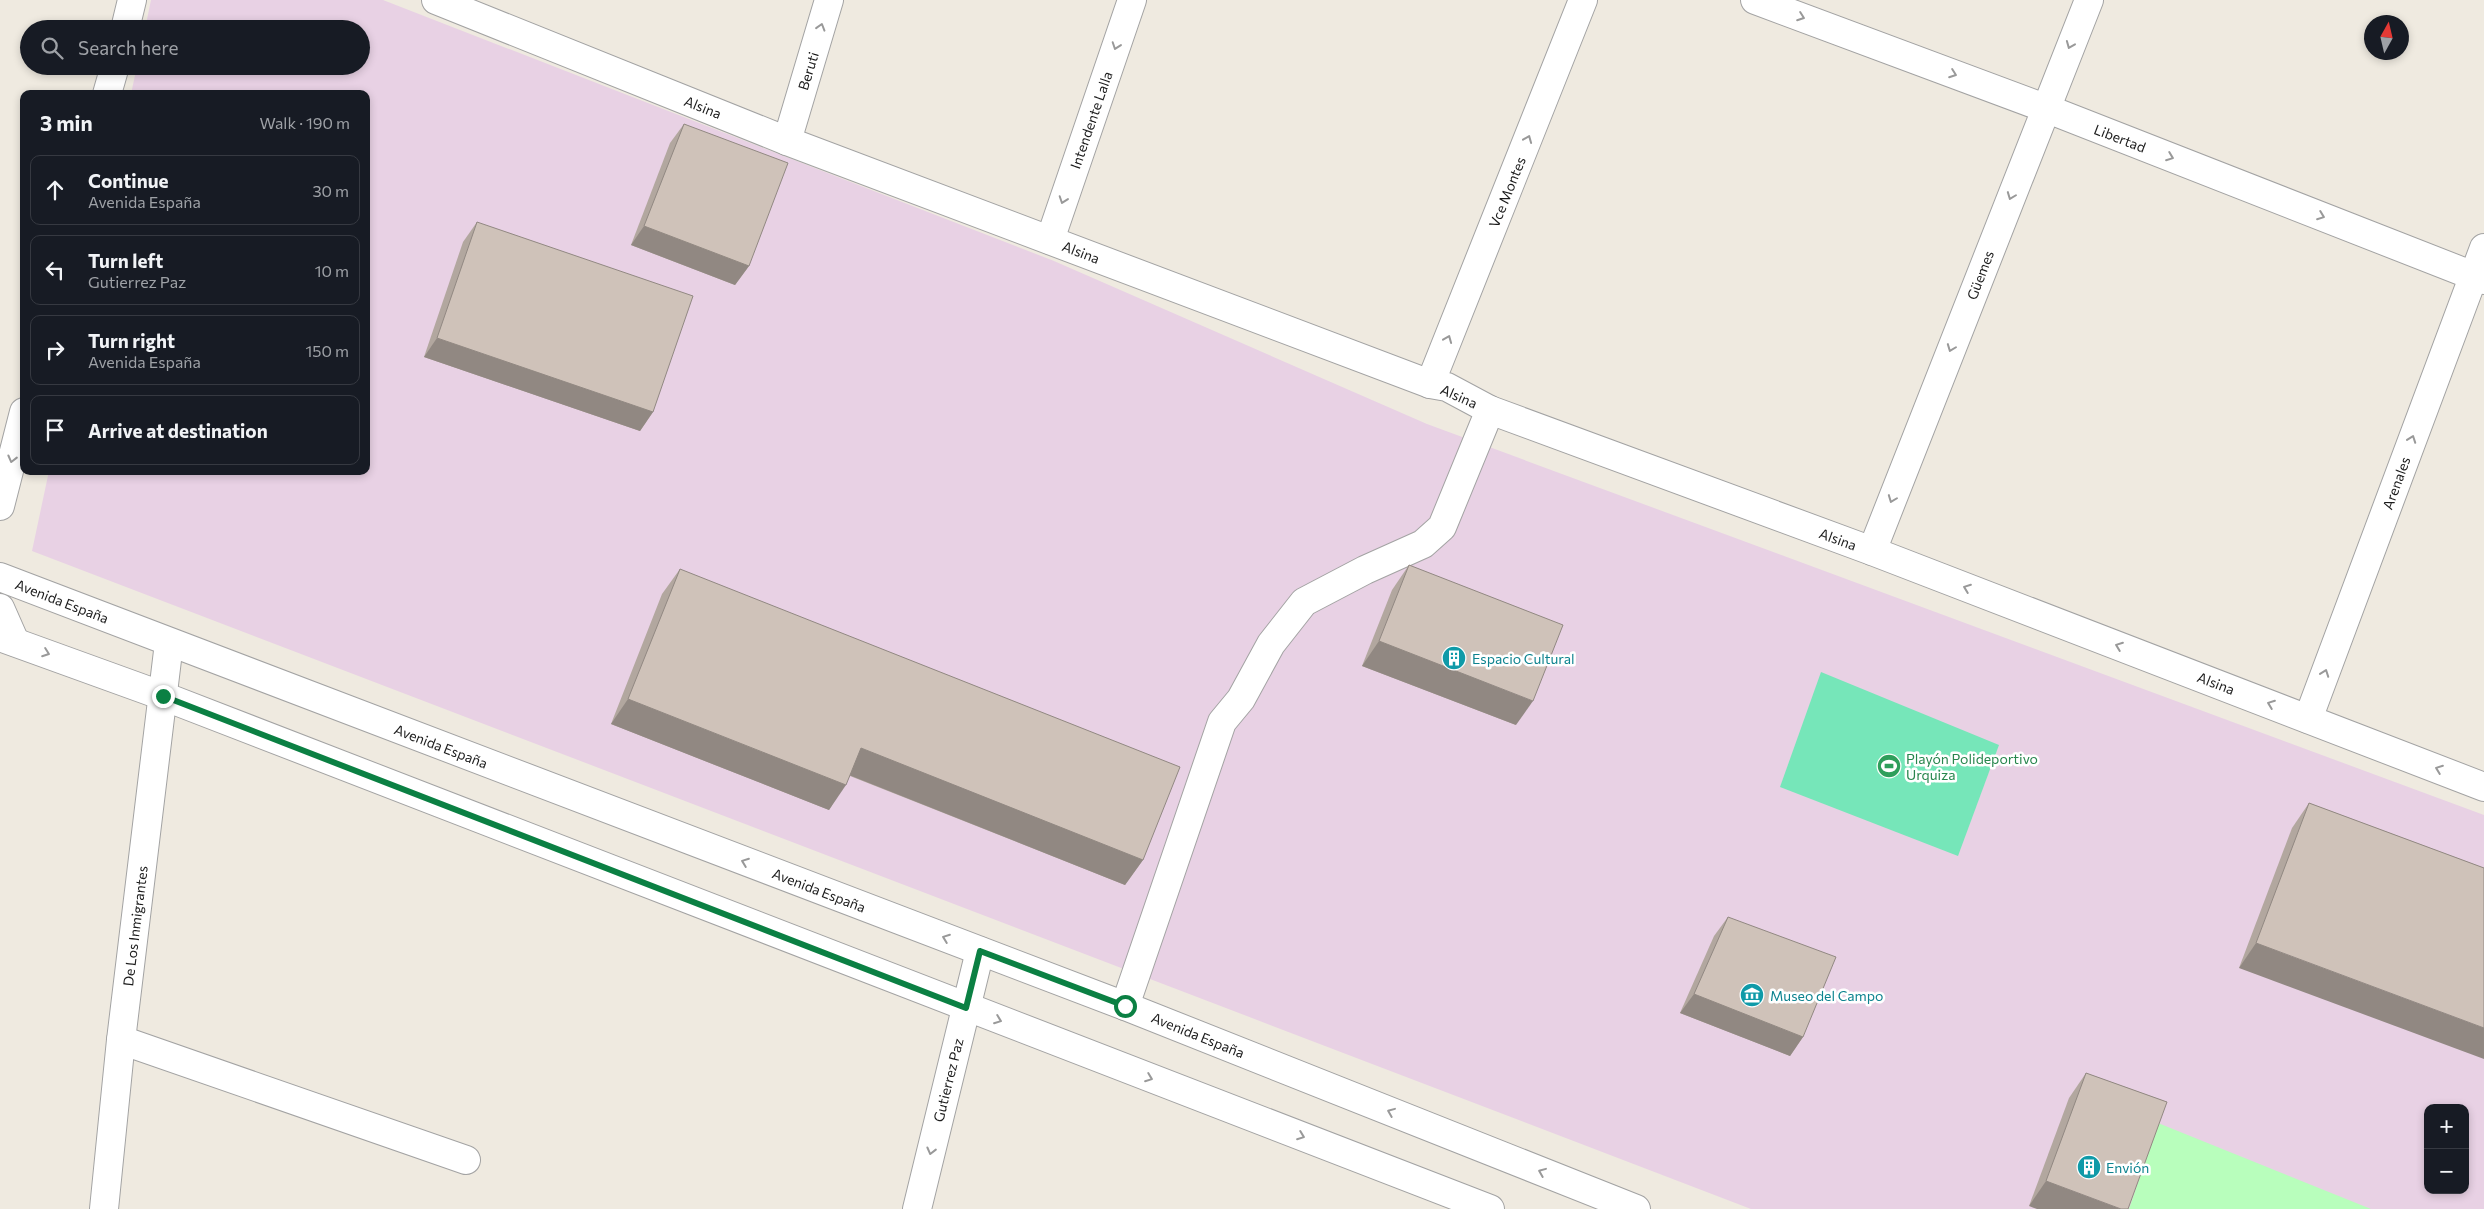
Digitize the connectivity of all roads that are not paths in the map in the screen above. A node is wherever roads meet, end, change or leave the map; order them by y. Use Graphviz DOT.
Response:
graph roads {
  1 [pos="132,0"];
  2 [pos="436,0"];
  3 [pos="829,0"];
  4 [pos="1132,0"];
  5 [pos="1583,0"];
  6 [pos="1755,0"];
  7 [pos="2089,0"];
  8 [pos="127,20"];
  9 [pos="112,75"];
  10 [pos="108,90"];
  11 [pos="2045,108"];
  12 [pos="787,141"];
  13 [pos="1050,240"];
  14 [pos="2484,248"];
  15 [pos="2478,278"];
  16 [pos="1430,384"];
  17 [pos="1490,410"];
  18 [pos="20,428"];
  19 [pos="0,506"];
  20 [pos="1872,551"];
  21 [pos="0,577"];
  22 [pos="0,608"];
  23 [pos="7,639"];
  24 [pos="169,643"];
  25 [pos="163,696"];
  26 [pos="2308,719"];
  27 [pos="2484,787"];
  28 [pos="980,951"];
  29 [pos="1125,1006"];
  30 [pos="966,1008"];
  31 [pos="121,1040"];
  32 [pos="466,1160"];
  33 [pos="1578,1199"];
  34 [pos="104,1209"];
  35 [pos="917,1209"];
  36 [pos="1490,1209"];
  37 [pos="1636,1209"];
  1 -- 8 [label="street"];
  2 -- 12 [label="street, Alsina"];
  12 -- 3 [label="street, Beruti, one-way"];
  4 -- 13 [label="street, Intendente Lalla, one-way"];
  16 -- 5 [label="street, Vce Montes, one-way"];
  6 -- 11 [label="street, Libertad, one-way"];
  7 -- 11 [label="street, Güemes, one-way"];
  9 -- 10 [label="street"];
  11 -- 15 [label="street, Libertad, one-way"];
  11 -- 20 [label="street, Güemes, one-way"];
  12 -- 13 [label="street, Alsina"];
  13 -- 16 [label="street, Alsina"];
  14 -- 15 [label="street, Arenales"];
  26 -- 15 [label="street, Arenales, one-way"];
  16 -- 17 [label="street, Alsina"];
  17 -- 20 [label="street, Alsina"];
  17 -- 29 [label="street"];
  18 -- 19 [label="street, one-way"];
  26 -- 20 [label="street, Alsina, one-way"];
  21 -- 24 [label="street, Avenida España"];
  22 -- 23 [label="street"];
  23 -- 25 [label="street, one-way"];
  24 -- 25 [label="street, De Los Inmigrantes"];
  28 -- 24 [label="street, Avenida España, one-way"];
  25 -- 30 [label="street"];
  25 -- 31 [label="street, De Los Inmigrantes"];
  27 -- 26 [label="street, Alsina, one-way"];
  28 -- 29 [label="street, Avenida España"];
  28 -- 30 [label="street, Gutierrez Paz"];
  33 -- 29 [label="street, Avenida España, one-way"];
  30 -- 35 [label="street, Gutierrez Paz, one-way"];
  30 -- 36 [label="street, one-way"];
  31 -- 32 [label="street"];
  31 -- 34 [label="street, De Los Inmigrantes"];
  33 -- 37 [label="street, Avenida España"];
}
